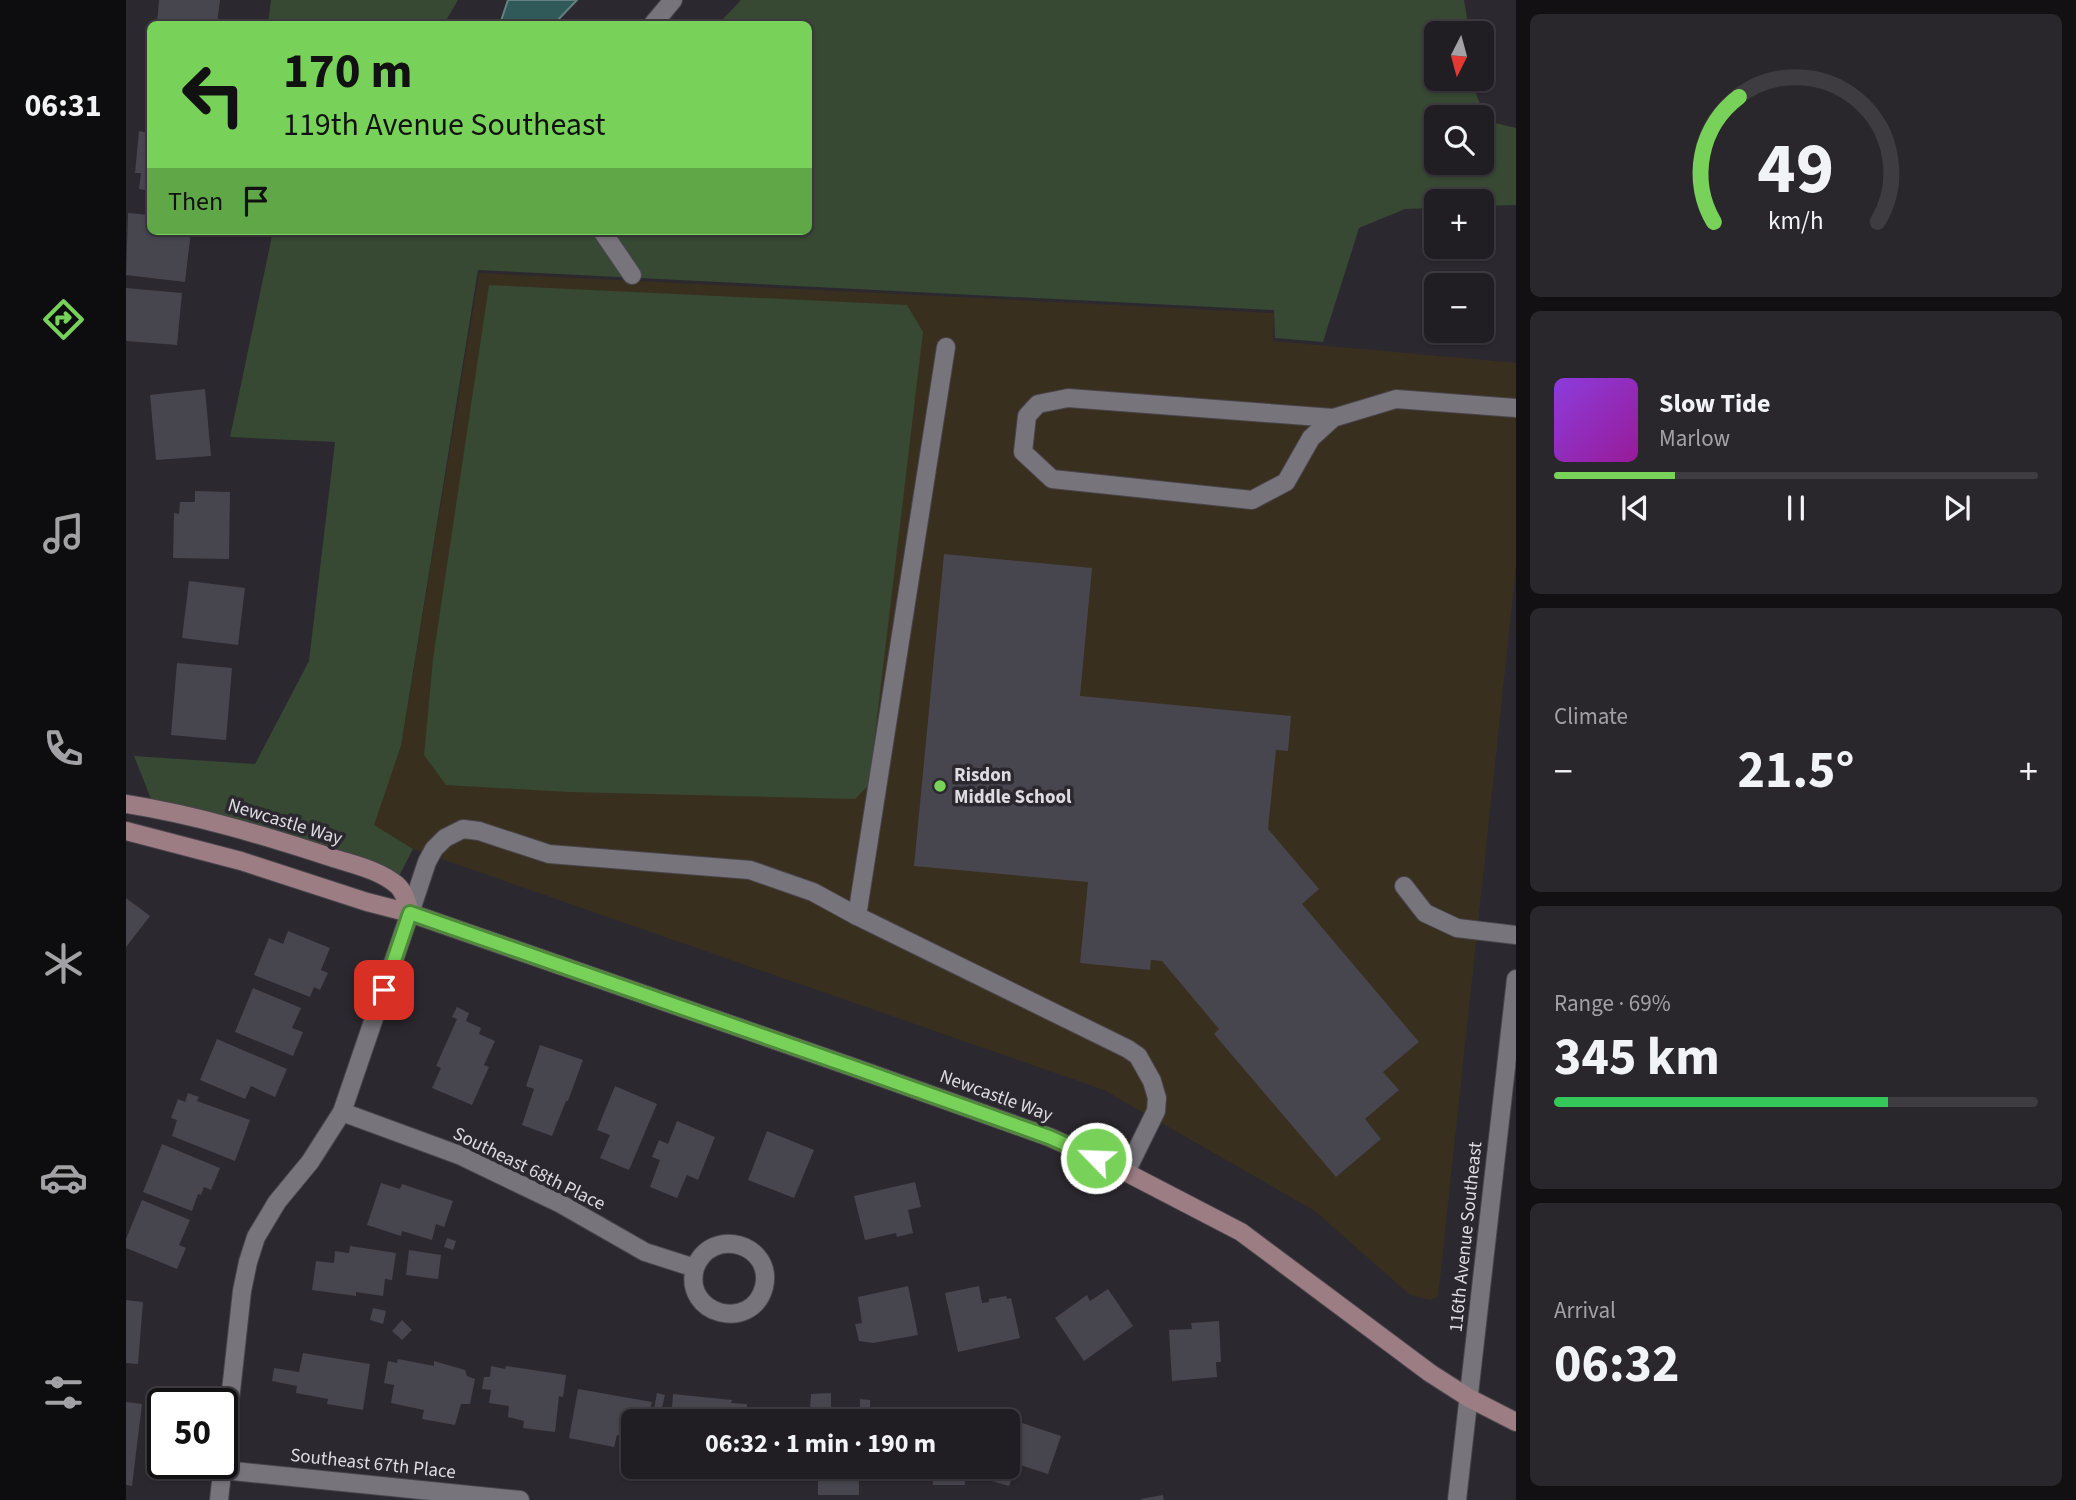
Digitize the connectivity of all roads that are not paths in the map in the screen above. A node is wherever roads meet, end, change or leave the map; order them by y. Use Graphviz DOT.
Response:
graph roads {
  1 [pos="673,0"];
  2 [pos="656,21"];
  3 [pos="605,235"];
  4 [pos="632,275"];
  5 [pos="946,347"];
  6 [pos="1516,408"];
  7 [pos="1333,418"];
  8 [pos="126,804"];
  9 [pos="126,831"];
  10 [pos="1404,886"];
  11 [pos="410,913"];
  12 [pos="858,916"];
  13 [pos="1516,934"];
  14 [pos="1516,979"];
  15 [pos="342,1112"];
  16 [pos="1126,1172"];
  17 [pos="695,1268"];
  18 [pos="232,1388"];
  19 [pos="1469,1398"];
  20 [pos="1516,1422"];
  21 [pos="238,1472"];
  22 [pos="222,1479"];
  23 [pos="219,1500"];
  24 [pos="520,1500"];
  25 [pos="1457,1500"];
  1 -- 2 [label="street"];
  3 -- 4 [label="street"];
  5 -- 12 [label="street"];
  6 -- 7 [label="street"];
  7 -- 7 [label="street"];
  8 -- 11 [label="main road, Newcastle Way"];
  9 -- 11 [label="main road, Newcastle Way"];
  10 -- 13 [label="street"];
  11 -- 12 [label="street"];
  11 -- 15 [label="street"];
  11 -- 16 [label="main road, Newcastle Way"];
  12 -- 16 [label="street"];
  14 -- 19 [label="street, 116th Avenue Southeast"];
  15 -- 17 [label="street, Southeast 68th Place"];
  15 -- 18 [label="street"];
  16 -- 19 [label="main road, Newcastle Way"];
  17 -- 17 [label="street"];
  19 -- 20 [label="main road, Newcastle Way"];
  19 -- 25 [label="street, 116th Avenue Southeast"];
  21 -- 24 [label="street, Southeast 67th Place"];
  22 -- 23 [label="street"];
}
